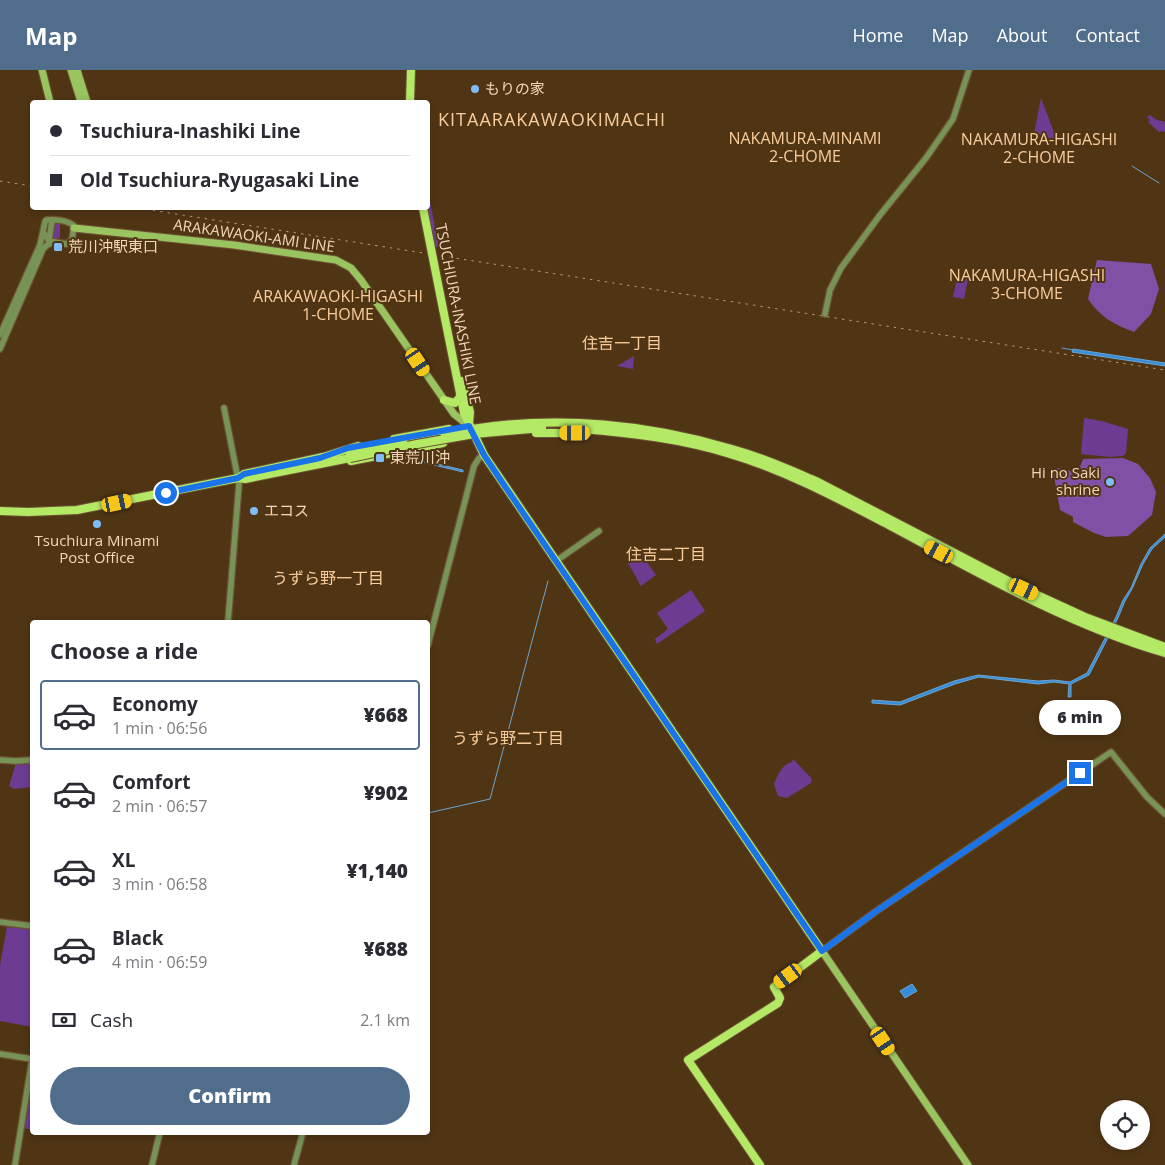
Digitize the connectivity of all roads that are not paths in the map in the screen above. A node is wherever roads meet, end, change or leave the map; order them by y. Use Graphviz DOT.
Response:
graph roads {
  1 [pos="42,70"];
  2 [pos="71,70"];
  3 [pos="77,70"];
  4 [pos="406,70"];
  5 [pos="411,70"];
  6 [pos="969,70"];
  7 [pos="50,100"];
  8 [pos="80,100"];
  9 [pos="86,100"];
  10 [pos="406,100"];
  11 [pos="410,100"];
  12 [pos="423,210"];
  13 [pos="427,210"];
  14 [pos="52,220"];
  15 [pos="74,228"];
  16 [pos="43,232"];
  17 [pos="52,241"];
  18 [pos="445,308"];
  19 [pos="825,314"];
  20 [pos="0,335"];
  21 [pos="0,349"];
  22 [pos="460,396"];
  23 [pos="444,400"];
  24 [pos="224,408"];
  25 [pos="621,430"];
  26 [pos="472,431"];
  27 [pos="350,455"];
  28 [pos="484,455"];
  29 [pos="320,458"];
  30 [pos="308,467"];
  31 [pos="238,478"];
  32 [pos="0,511"];
  33 [pos="599,532"];
  34 [pos="556,562"];
  35 [pos="228,620"];
  36 [pos="430,636"];
  37 [pos="1165,647"];
  38 [pos="1165,653"];
  39 [pos="0,760"];
  40 [pos="30,760"];
  41 [pos="1165,814"];
  42 [pos="0,922"];
  43 [pos="30,926"];
  44 [pos="822,951"];
  45 [pos="0,1054"];
  46 [pos="30,1060"];
  47 [pos="30,1072"];
  48 [pos="159,1135"];
  49 [pos="301,1135"];
  50 [pos="15,1165"];
  51 [pos="152,1165"];
  52 [pos="294,1165"];
  53 [pos="760,1165"];
  54 [pos="968,1165"];
  1 -- 7 [label="main road"];
  2 -- 8 [label="main road"];
  3 -- 9 [label="main road"];
  4 -- 10 [label="main road"];
  5 -- 11 [label="main road"];
  6 -- 19 [label="street"];
  12 -- 18 [label="main road, TSUCHIURA-INASHIKI LINE, bridge"];
  13 -- 18 [label="main road, TSUCHIURA-INASHIKI LINE"];
  14 -- 15 [label="street"];
  14 -- 16 [label="street"];
  14 -- 17 [label="street"];
  15 -- 17 [label="street"];
  15 -- 23 [label="main road, ARAKAWAOKI-AMI LINE"];
  16 -- 17 [label="street"];
  16 -- 20 [label="street"];
  17 -- 21 [label="street"];
  18 -- 22 [label="main road, TSUCHIURA-INASHIKI LINE"];
  18 -- 26 [label="main road, TSUCHIURA-INASHIKI LINE"];
  22 -- 23 [label="main road"];
  22 -- 26 [label="main road, TSUCHIURA-INASHIKI LINE"];
  23 -- 26 [label="main road, ARAKAWAOKI-AMI LINE"];
  24 -- 31 [label="street"];
  25 -- 26 [label="main road"];
  25 -- 26 [label="main road"];
  25 -- 26 [label="main road"];
  25 -- 37 [label="main road"];
  25 -- 38 [label="main road"];
  26 -- 27 [label="main road, bridge"];
  26 -- 28 [label="main road"];
  26 -- 29 [label="main road"];
  26 -- 30 [label="main road"];
  27 -- 29 [label="main road"];
  27 -- 30 [label="main road"];
  28 -- 34 [label="main road"];
  28 -- 36 [label="street"];
  29 -- 31 [label="main road"];
  30 -- 31 [label="main road"];
  31 -- 32 [label="main road"];
  31 -- 35 [label="street"];
  33 -- 34 [label="street"];
  34 -- 44 [label="main road"];
  39 -- 40 [label="street"];
  41 -- 44 [label="street"];
  42 -- 43 [label="street"];
  44 -- 53 [label="main road"];
  44 -- 54 [label="main road"];
  45 -- 46 [label="street"];
  47 -- 50 [label="street"];
  48 -- 51 [label="street"];
  49 -- 52 [label="street"];
}
